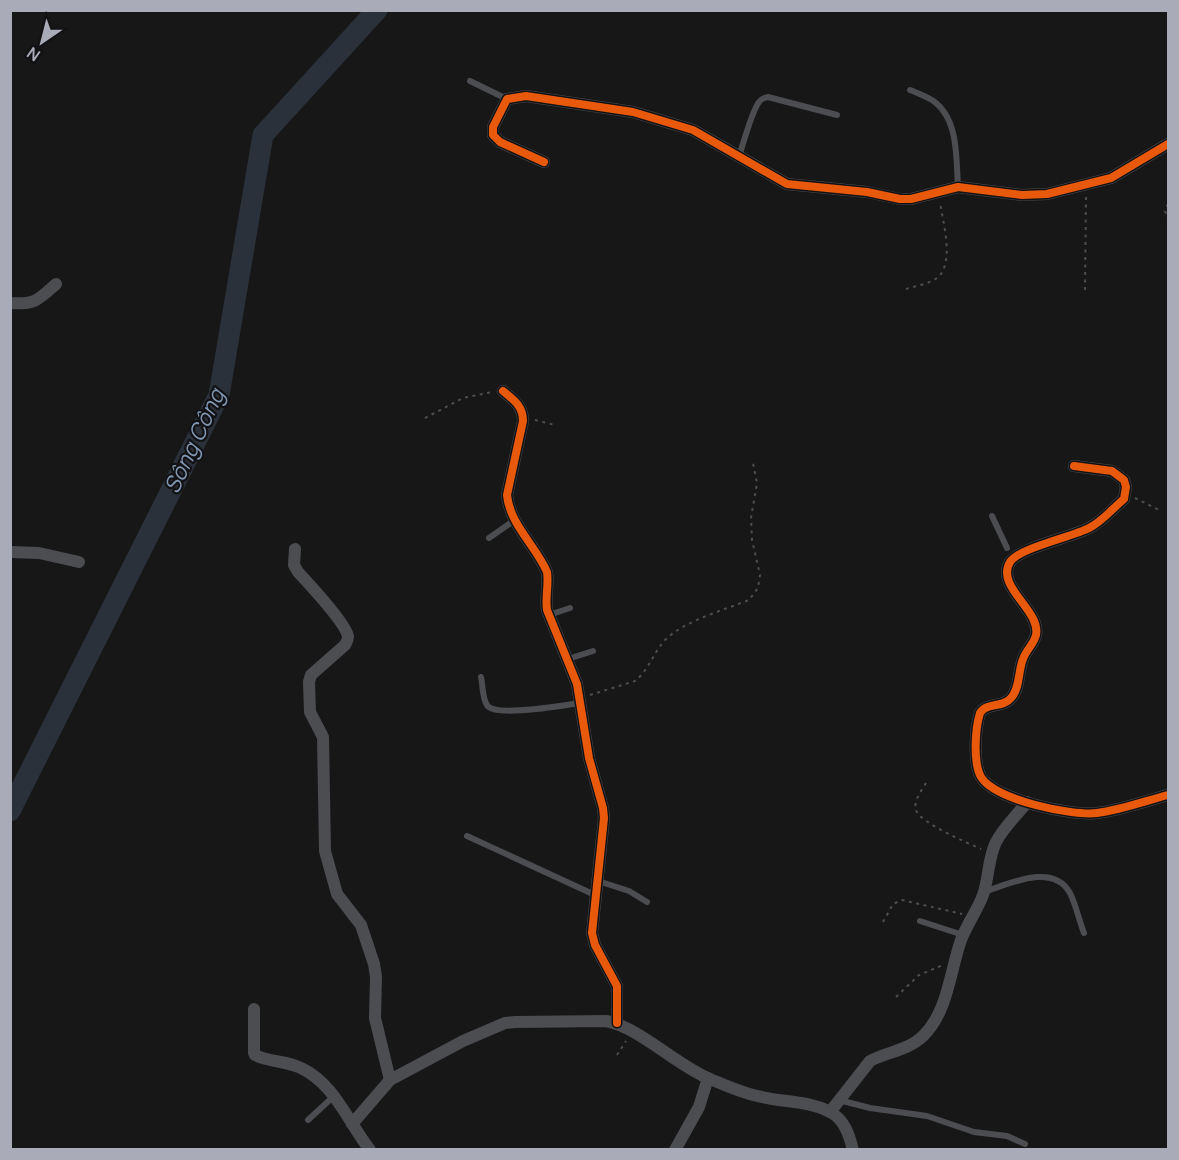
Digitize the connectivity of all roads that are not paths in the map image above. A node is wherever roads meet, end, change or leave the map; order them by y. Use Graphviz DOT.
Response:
graph roads {
  1 [pos="470,81"];
  2 [pos="910,90"];
  3 [pos="507,99"];
  4 [pos="837,115"];
  5 [pos="1168,144"];
  6 [pos="739,157"];
  7 [pos="544,162"];
  8 [pos="958,188"];
  9 [pos="56,284"];
  10 [pos="10,303"];
  11 [pos="503,391"];
  12 [pos="1074,466"];
  13 [pos="992,516"];
  14 [pos="515,520"];
  15 [pos="489,538"];
  16 [pos="296,549"];
  17 [pos="10,552"];
  18 [pos="1011,554"];
  19 [pos="79,562"];
  20 [pos="570,608"];
  21 [pos="549,615"];
  22 [pos="593,651"];
  23 [pos="568,659"];
  24 [pos="481,677"];
  25 [pos="579,700"];
  26 [pos="1168,795"];
  27 [pos="1027,802"];
  28 [pos="468,836"];
  29 [pos="597,881"];
  30 [pos="984,892"];
  31 [pos="595,895"];
  32 [pos="647,902"];
  33 [pos="920,921"];
  34 [pos="1084,933"];
  35 [pos="963,935"];
  36 [pos="254,1009"];
  37 [pos="617,1023"];
  38 [pos="708,1078"];
  39 [pos="390,1080"];
  40 [pos="334,1096"];
  41 [pos="840,1100"];
  42 [pos="830,1112"];
  43 [pos="308,1120"];
  44 [pos="352,1124"];
  45 [pos="1024,1144"];
  46 [pos="370,1149"];
  47 [pos="675,1149"];
  48 [pos="853,1149"];
  1 -- 3 [label="lane"];
  2 -- 8 [label="lane"];
  3 -- 6 [label="street"];
  3 -- 7 [label="street"];
  4 -- 6 [label="lane"];
  5 -- 8 [label="street"];
  6 -- 8 [label="street"];
  9 -- 10 [label="street"];
  11 -- 14 [label="street"];
  12 -- 18 [label="street"];
  13 -- 18 [label="lane"];
  14 -- 15 [label="lane"];
  14 -- 21 [label="street"];
  16 -- 39 [label="street"];
  17 -- 19 [label="street"];
  18 -- 27 [label="street"];
  20 -- 21 [label="lane"];
  21 -- 23 [label="street"];
  22 -- 23 [label="lane"];
  23 -- 25 [label="street"];
  24 -- 25 [label="lane"];
  25 -- 29 [label="street"];
  26 -- 27 [label="street"];
  27 -- 30 [label="street"];
  28 -- 31 [label="lane"];
  29 -- 31 [label="street"];
  29 -- 32 [label="lane"];
  30 -- 34 [label="lane"];
  30 -- 35 [label="street"];
  31 -- 37 [label="street"];
  33 -- 35 [label="lane"];
  35 -- 41 [label="street"];
  36 -- 40 [label="street"];
  37 -- 38 [label="street"];
  37 -- 39 [label="street"];
  38 -- 42 [label="street"];
  38 -- 47 [label="street"];
  39 -- 44 [label="street"];
  40 -- 43 [label="lane"];
  40 -- 44 [label="street"];
  41 -- 42 [label="street"];
  41 -- 45 [label="lane"];
  42 -- 48 [label="street"];
  44 -- 46 [label="street"];
}
